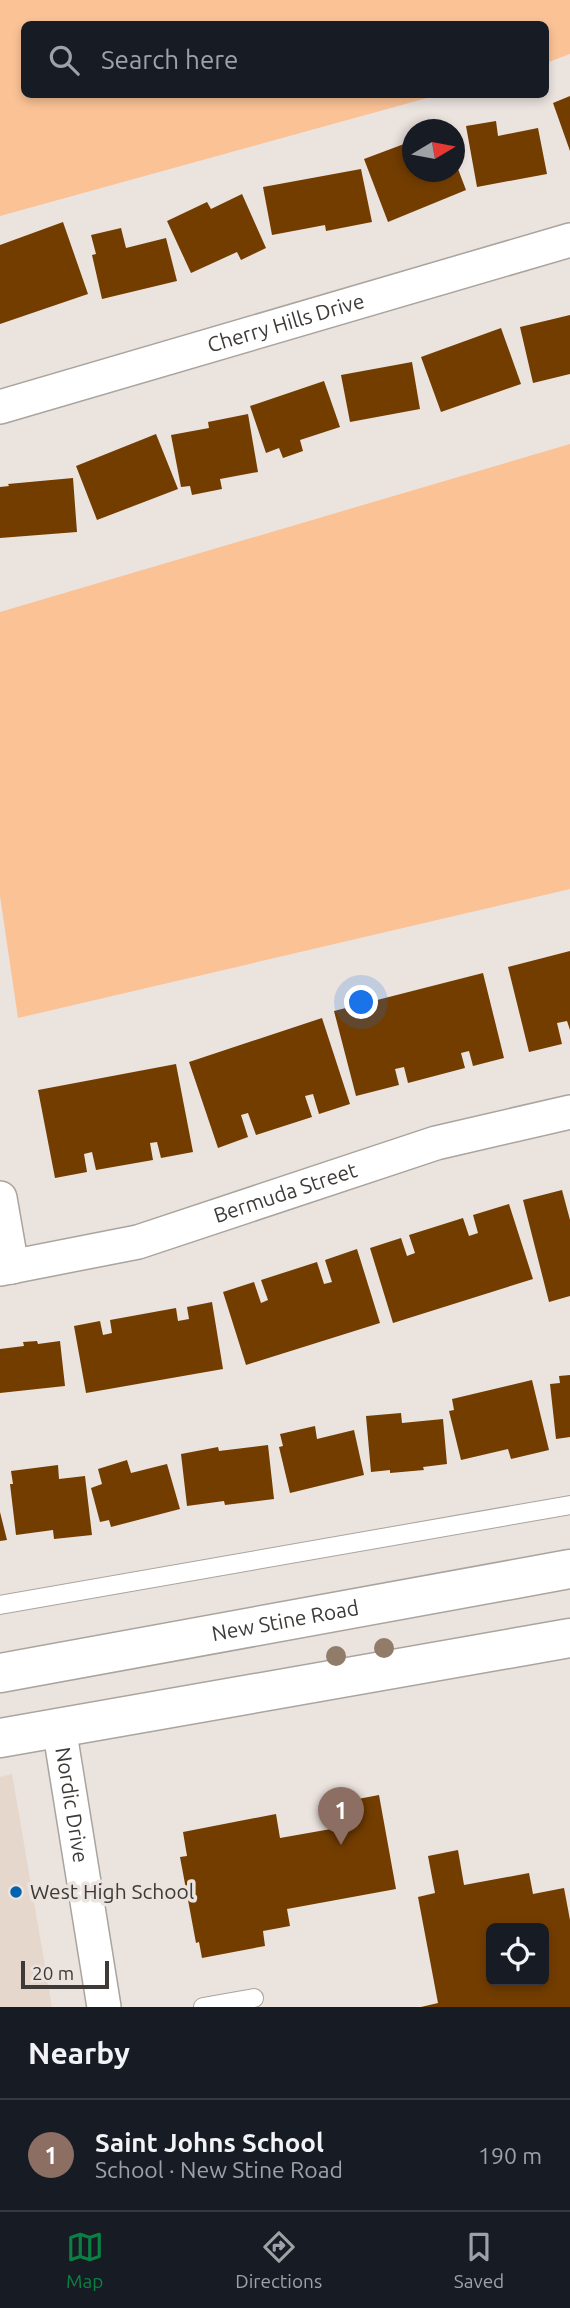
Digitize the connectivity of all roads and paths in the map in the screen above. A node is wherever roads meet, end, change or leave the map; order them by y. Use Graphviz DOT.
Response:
graph roads {
  1 [pos="570,240"];
  2 [pos="0,408"];
  3 [pos="570,1112"];
  4 [pos="0,1198"];
  5 [pos="6,1268"];
  6 [pos="570,1504"];
  7 [pos="570,1569"];
  8 [pos="0,1605"];
  9 [pos="570,1638"];
  10 [pos="0,1673"];
  11 [pos="59,1727"];
  12 [pos="0,1738"];
  13 [pos="254,1998"];
  14 [pos="104,2007"];
  15 [pos="202,2007"];
  1 -- 2 [label="street, Cherry Hills Drive"];
  3 -- 5 [label="street, Bermuda Street"];
  4 -- 5 [label="street"];
  6 -- 8 [label="lane"];
  7 -- 10 [label="main road, New Stine Road"];
  9 -- 11 [label="main road"];
  11 -- 12 [label="main road"];
  11 -- 14 [label="street, Nordic Drive"];
  13 -- 15 [label="lane"];
}
